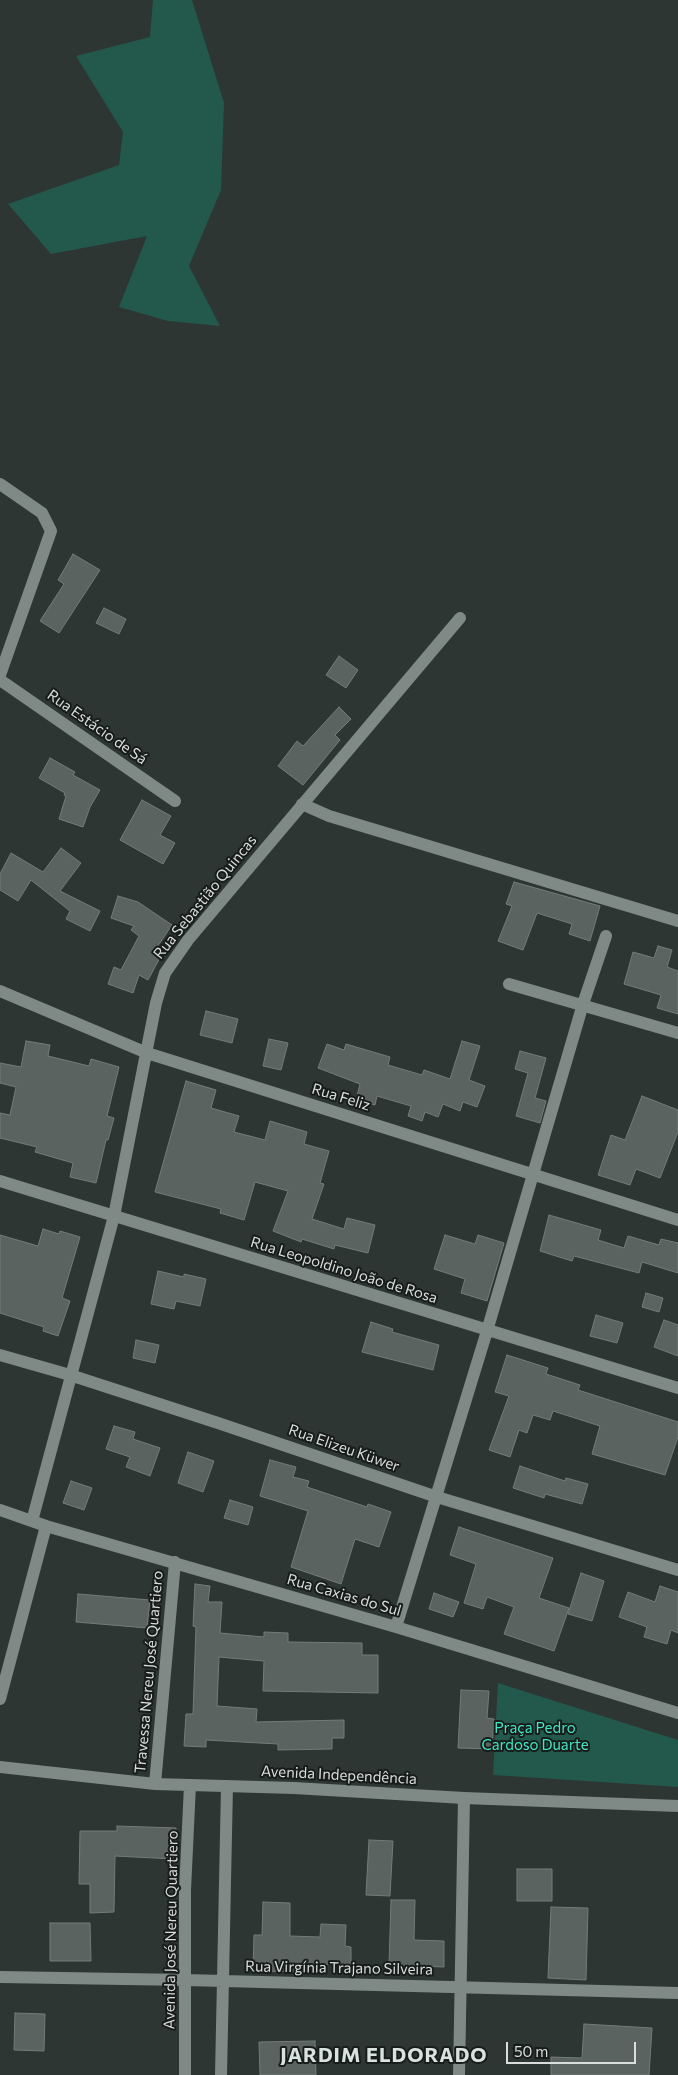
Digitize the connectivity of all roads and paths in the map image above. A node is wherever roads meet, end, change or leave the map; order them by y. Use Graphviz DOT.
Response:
graph roads {
  1 [pos="0,484"];
  2 [pos="460,618"];
  3 [pos="0,675"];
  4 [pos="0,680"];
  5 [pos="175,801"];
  6 [pos="302,804"];
  7 [pos="678,921"];
  8 [pos="606,936"];
  9 [pos="509,984"];
  10 [pos="0,991"];
  11 [pos="583,1004"];
  12 [pos="678,1033"];
  13 [pos="147,1053"];
  14 [pos="534,1174"];
  15 [pos="0,1180"];
  16 [pos="114,1216"];
  17 [pos="678,1220"];
  18 [pos="487,1331"];
  19 [pos="0,1355"];
  20 [pos="70,1375"];
  21 [pos="678,1388"];
  22 [pos="437,1497"];
  23 [pos="0,1510"];
  24 [pos="32,1522"];
  25 [pos="46,1526"];
  26 [pos="175,1562"];
  27 [pos="678,1570"];
  28 [pos="396,1627"];
  29 [pos="0,1699"];
  30 [pos="678,1713"];
  31 [pos="0,1767"];
  32 [pos="155,1784"];
  33 [pos="190,1785"];
  34 [pos="227,1786"];
  35 [pos="464,1798"];
  36 [pos="678,1806"];
  37 [pos="0,1977"];
  38 [pos="186,1980"];
  39 [pos="223,1982"];
  40 [pos="461,1988"];
  41 [pos="678,1993"];
  42 [pos="185,2075"];
  43 [pos="221,2075"];
  44 [pos="459,2075"];
  1 -- 3 [label="street"];
  2 -- 6 [label="street, Rua Sebastião Quincas"];
  4 -- 5 [label="street, Rua Estácio de Sá"];
  6 -- 7 [label="street"];
  6 -- 13 [label="street, Rua Sebastião Quincas"];
  8 -- 11 [label="street"];
  9 -- 11 [label="street"];
  10 -- 13 [label="street, Rua Feliz"];
  11 -- 12 [label="street"];
  11 -- 14 [label="street"];
  13 -- 14 [label="street, Rua Feliz"];
  13 -- 16 [label="street, Rua Sebastião Quincas"];
  14 -- 17 [label="street, Rua Feliz"];
  14 -- 18 [label="street"];
  15 -- 16 [label="street, Rua Leopoldino João de Rosa"];
  16 -- 18 [label="street, Rua Leopoldino João de Rosa"];
  16 -- 20 [label="street, Rua Sebastião Quincas"];
  18 -- 21 [label="street, Rua Leopoldino João de Rosa"];
  18 -- 22 [label="street"];
  19 -- 20 [label="street, Rua Elizeu Küwer"];
  20 -- 22 [label="street, Rua Elizeu Küwer"];
  20 -- 24 [label="street, Rua Sebastião Quincas"];
  22 -- 27 [label="street, Rua Elizeu Küwer"];
  22 -- 28 [label="street"];
  23 -- 24 [label="street, Rua Caxias do Sul"];
  24 -- 25 [label="street, Rua Caxias do Sul"];
  25 -- 26 [label="street, Rua Caxias do Sul"];
  25 -- 29 [label="street"];
  26 -- 28 [label="street, Rua Caxias do Sul"];
  26 -- 32 [label="street, Travessa Nereu José Quartiero"];
  28 -- 30 [label="street, Rua Caxias do Sul"];
  31 -- 32 [label="street, Avenida Independência"];
  32 -- 33 [label="street, Avenida Independência"];
  33 -- 34 [label="street, Avenida Independência"];
  33 -- 38 [label="street, Avenida José Nereu Quartiero"];
  34 -- 35 [label="street, Avenida Independência"];
  34 -- 39 [label="street"];
  35 -- 36 [label="street, Avenida Independência"];
  35 -- 40 [label="street"];
  37 -- 38 [label="street, Rua Virgínia Trajano Silveira"];
  38 -- 39 [label="street, Rua Virgínia Trajano Silveira"];
  38 -- 42 [label="street, Avenida José Nereu Quartiero"];
  39 -- 40 [label="street, Rua Virgínia Trajano Silveira"];
  39 -- 43 [label="street"];
  40 -- 41 [label="street, Rua Virgínia Trajano Silveira"];
  40 -- 44 [label="street"];
}
